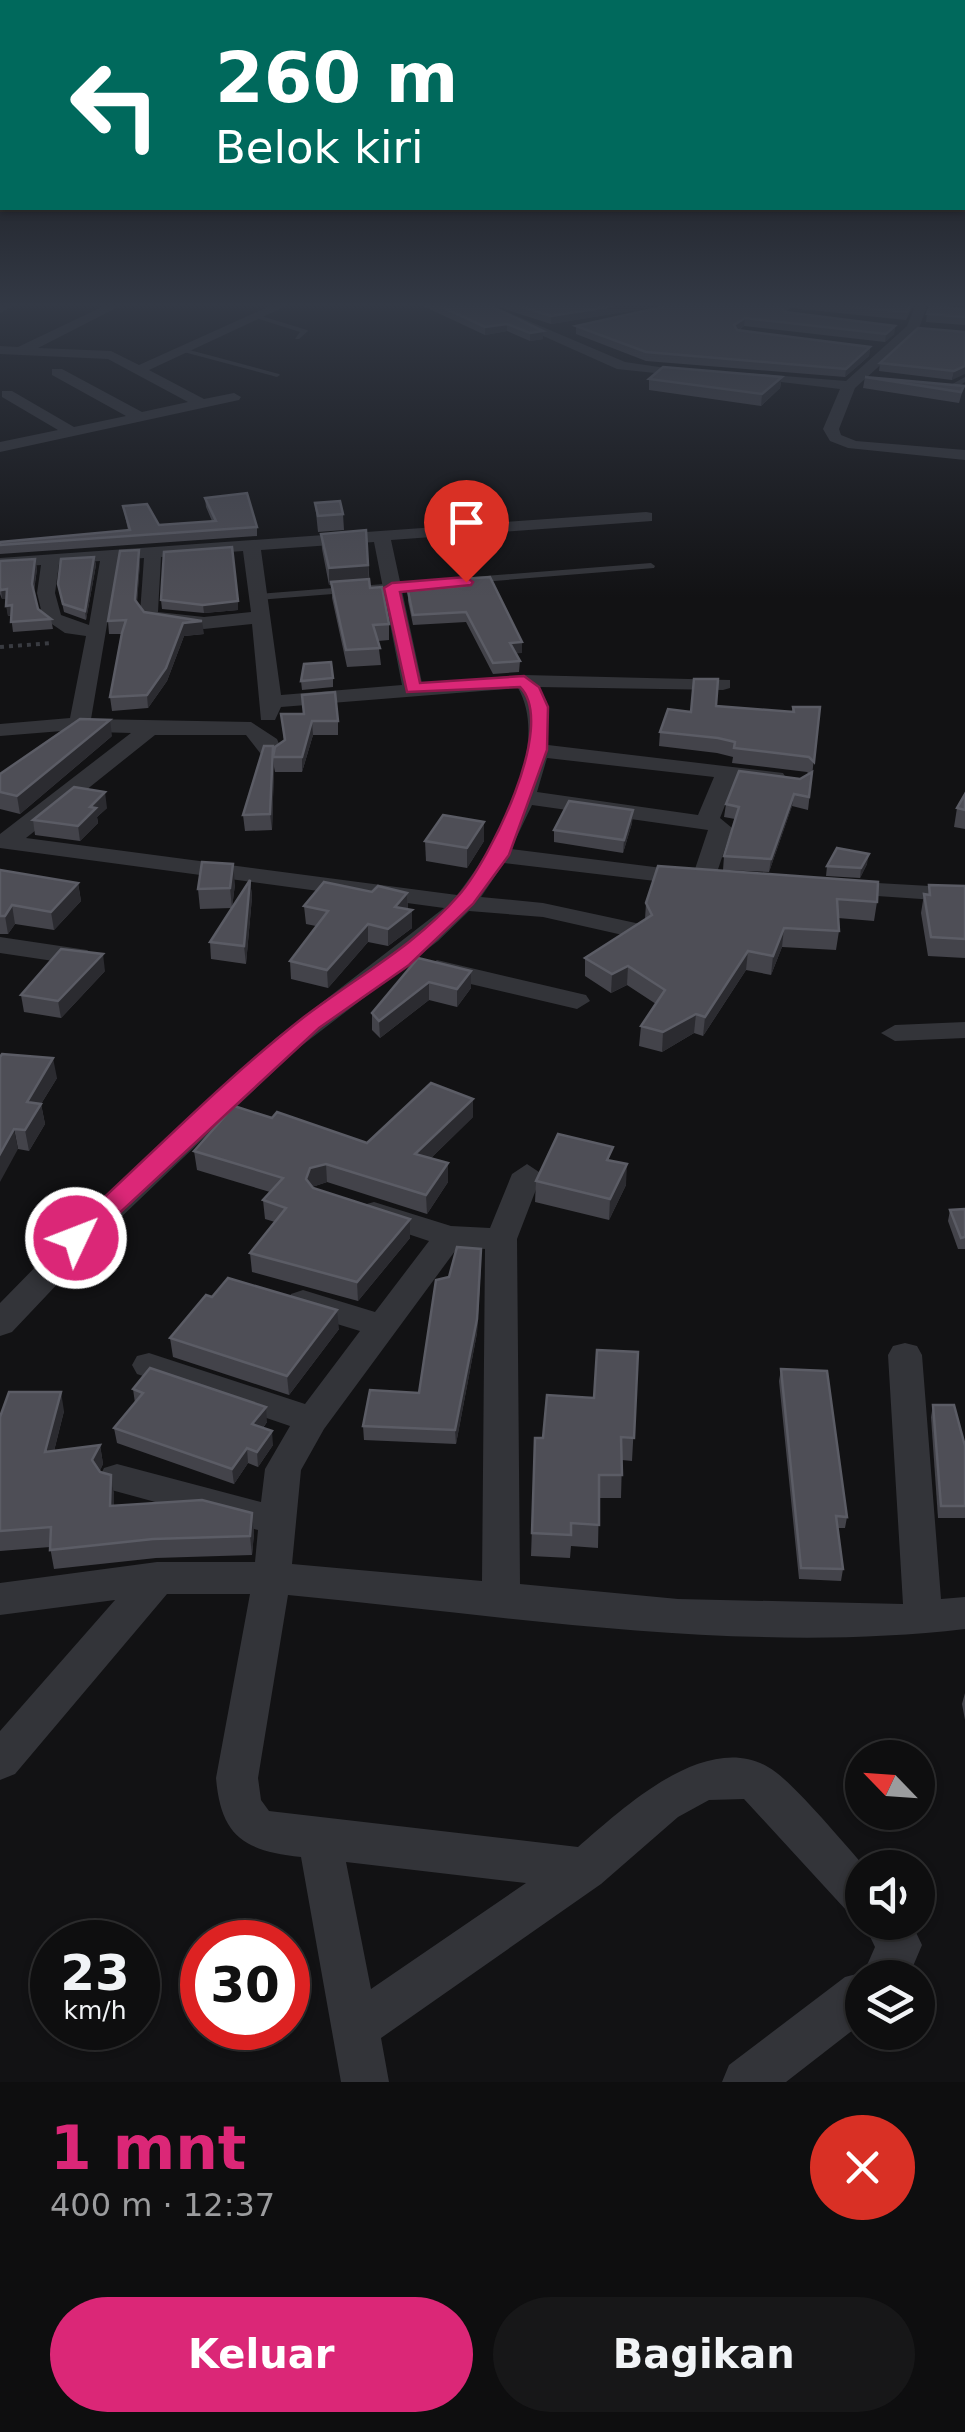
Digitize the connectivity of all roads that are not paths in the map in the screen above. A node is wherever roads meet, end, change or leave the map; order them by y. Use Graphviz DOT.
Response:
graph roads {
  1 [pos="23,403"];
  2 [pos="114,403"];
  3 [pos="206,403"];
  4 [pos="844,403"];
  5 [pos="202,404"];
  6 [pos="38,412"];
  7 [pos="19,416"];
  8 [pos="140,417"];
  9 [pos="72,432"];
  10 [pos="0,446"];
  11 [pos="965,455"];
  12 [pos="646,517"];
  13 [pos="381,536"];
  14 [pos="252,542"];
  15 [pos="153,549"];
  16 [pos="110,552"];
  17 [pos="51,558"];
  18 [pos="0,563"];
  19 [pos="651,566"];
  20 [pos="392,588"];
  21 [pos="259,607"];
  22 [pos="97,638"];
  23 [pos="524,681"];
  24 [pos="723,684"];
  25 [pos="413,688"];
  26 [pos="272,702"];
  27 [pos="79,727"];
  28 [pos="251,728"];
  29 [pos="0,730"];
  30 [pos="147,730"];
  31 [pos="538,750"];
  32 [pos="272,753"];
  33 [pos="727,772"];
  34 [pos="799,781"];
  35 [pos="524,797"];
  36 [pos="707,822"];
  37 [pos="3,841"];
  38 [pos="499,855"];
  39 [pos="818,887"];
  40 [pos="965,895"];
  41 [pos="466,900"];
  42 [pos="636,930"];
  43 [pos="0,945"];
  44 [pos="87,958"];
  45 [pos="402,960"];
  46 [pos="576,1001"];
  47 [pos="965,1030"];
  48 [pos="895,1033"];
  49 [pos="527,1174"];
  50 [pos="344,1202"];
  51 [pos="449,1236"];
  52 [pos="501,1239"];
  53 [pos="275,1294"];
  54 [pos="0,1324"];
  55 [pos="383,1326"];
  56 [pos="906,1355"];
  57 [pos="149,1365"];
  58 [pos="312,1420"];
  59 [pos="116,1478"];
  60 [pos="278,1522"];
  61 [pos="156,1578"];
  62 [pos="272,1578"];
  63 [pos="0,1599"];
  64 [pos="502,1602"];
  65 [pos="965,1613"];
  66 [pos="923,1618"];
  67 [pos="0,1762"];
  68 [pos="320,1839"];
  69 [pos="585,1869"];
  70 [pos="845,1877"];
  71 [pos="845,2007"];
  72 [pos="355,2028"];
  73 [pos="365,2082"];
  74 [pos="746,2082"];
  1 -- 6 [label="street"];
  2 -- 8 [label="street"];
  3 -- 5 [label="street"];
  4 -- 11 [label="street"];
  5 -- 8 [label="street"];
  6 -- 7 [label="street"];
  6 -- 9 [label="street"];
  8 -- 9 [label="street"];
  9 -- 10 [label="street"];
  12 -- 13 [label="street"];
  13 -- 14 [label="street"];
  13 -- 20 [label="street"];
  14 -- 15 [label="street"];
  14 -- 21 [label="street"];
  15 -- 16 [label="street"];
  15 -- 21 [label="street"];
  16 -- 17 [label="street"];
  16 -- 22 [label="street"];
  17 -- 18 [label="street"];
  17 -- 22 [label="street"];
  19 -- 20 [label="lane"];
  20 -- 21 [label="lane"];
  20 -- 25 [label="street"];
  21 -- 26 [label="street"];
  22 -- 27 [label="street"];
  23 -- 24 [label="street"];
  23 -- 25 [label="street"];
  23 -- 31 [label="street"];
  25 -- 26 [label="street"];
  26 -- 28 [label="street"];
  27 -- 29 [label="street"];
  27 -- 30 [label="street"];
  28 -- 30 [label="street"];
  28 -- 32 [label="street"];
  30 -- 37 [label="street"];
  31 -- 33 [label="street"];
  31 -- 35 [label="street"];
  33 -- 34 [label="street"];
  33 -- 36 [label="street"];
  35 -- 36 [label="street"];
  35 -- 38 [label="street"];
  36 -- 38 [label="street"];
  37 -- 41 [label="street"];
  38 -- 41 [label="street"];
  39 -- 40 [label="street"];
  41 -- 42 [label="street"];
  41 -- 45 [label="street"];
  43 -- 44 [label="street"];
  45 -- 46 [label="street"];
  45 -- 54 [label="street"];
  47 -- 48 [label="street"];
  49 -- 52 [label="street"];
  50 -- 51 [label="street"];
  51 -- 52 [label="street"];
  51 -- 55 [label="street"];
  52 -- 64 [label="street"];
  53 -- 55 [label="street"];
  55 -- 58 [label="street"];
  56 -- 66 [label="street"];
  57 -- 58 [label="street"];
  58 -- 60 [label="street"];
  59 -- 60 [label="street"];
  60 -- 62 [label="street"];
  61 -- 62 [label="street"];
  61 -- 63 [label="street"];
  61 -- 67 [label="street"];
  62 -- 64 [label="street"];
  62 -- 68 [label="street"];
  64 -- 66 [label="street"];
  65 -- 66 [label="street"];
  68 -- 69 [label="street"];
  68 -- 72 [label="street"];
  69 -- 70 [label="street"];
  69 -- 72 [label="street"];
  71 -- 74 [label="street"];
  72 -- 73 [label="street"];
}
